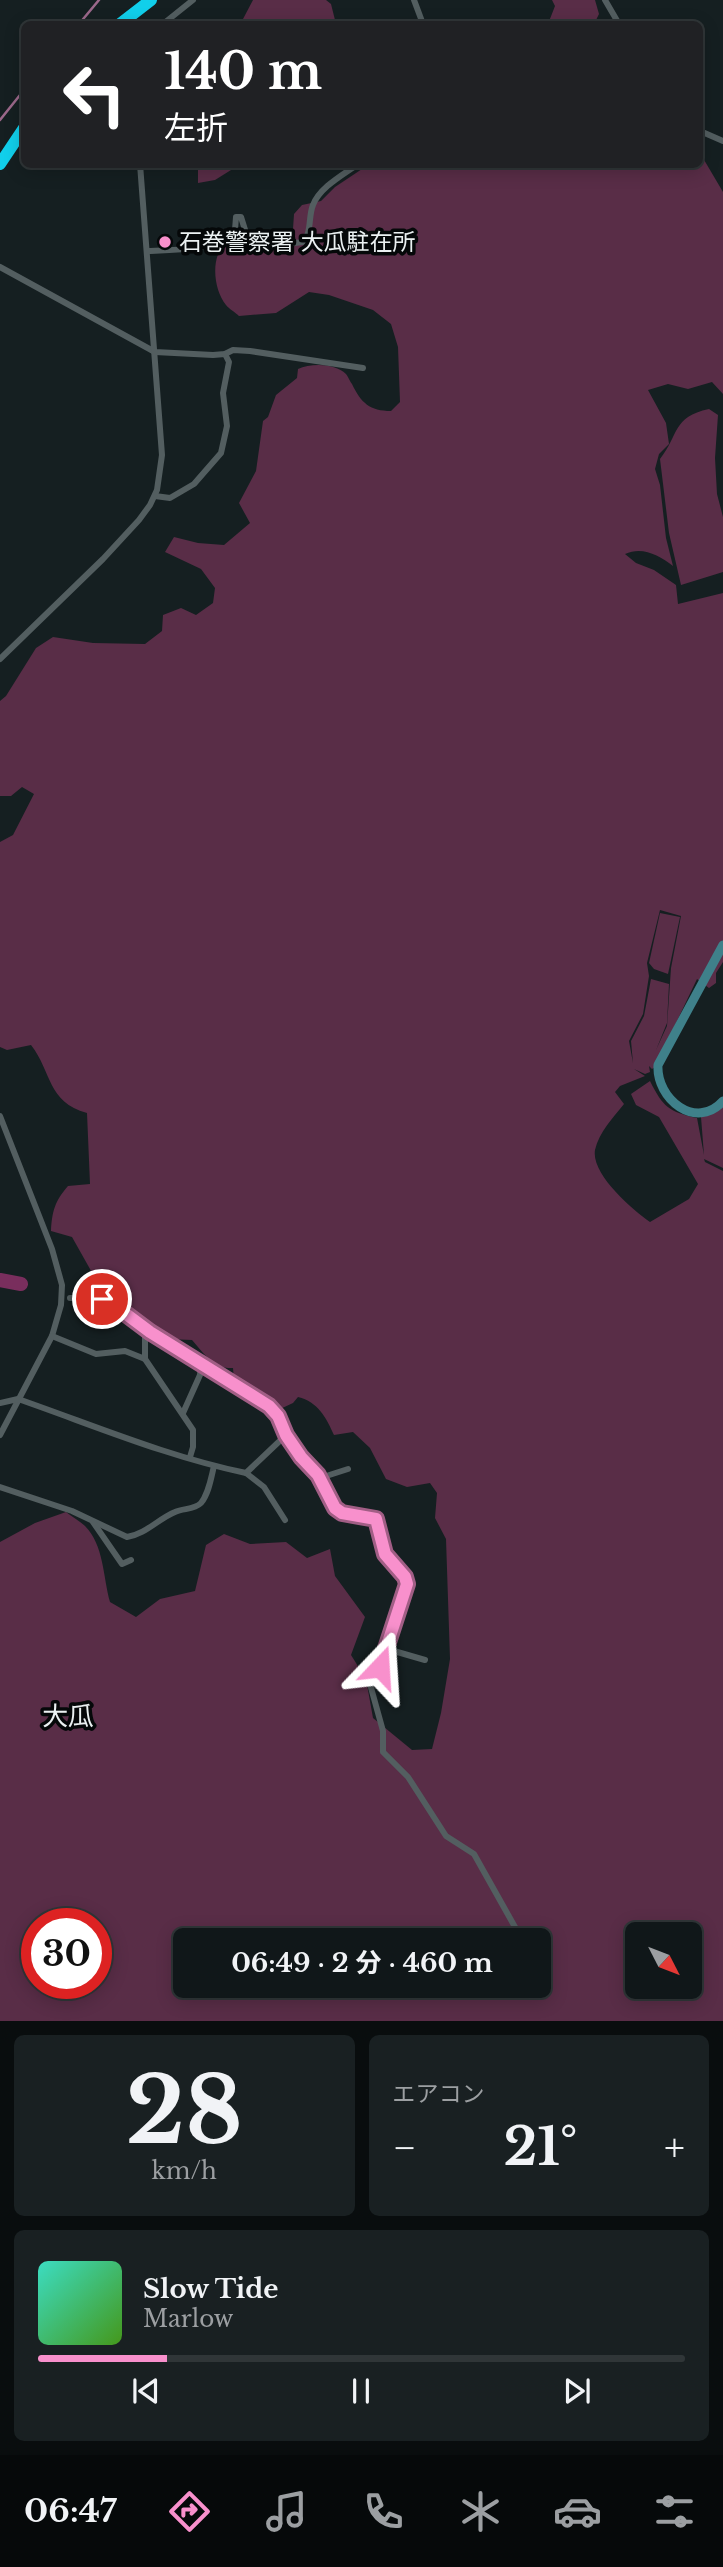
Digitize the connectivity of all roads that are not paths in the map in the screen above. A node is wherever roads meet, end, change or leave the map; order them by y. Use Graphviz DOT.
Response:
graph roads {
  1 [pos="151,0"];
  2 [pos="193,0"];
  3 [pos="414,0"];
  4 [pos="605,0"];
  5 [pos="124,21"];
  6 [pos="167,21"];
  7 [pos="422,21"];
  8 [pos="617,21"];
  9 [pos="21,132"];
  10 [pos="703,132"];
  11 [pos="723,141"];
  12 [pos="0,164"];
  13 [pos="140,168"];
  14 [pos="353,168"];
  15 [pos="147,251"];
  16 [pos="0,267"];
  17 [pos="155,352"];
  18 [pos="226,354"];
  19 [pos="363,368"];
  20 [pos="155,496"];
  21 [pos="0,659"];
  22 [pos="723,945"];
  23 [pos="723,1101"];
  24 [pos="0,1116"];
  25 [pos="70,1298"];
  26 [pos="145,1329"];
  27 [pos="51,1336"];
  28 [pos="145,1359"];
  29 [pos="201,1363"];
  30 [pos="18,1399"];
  31 [pos="0,1403"];
  32 [pos="183,1413"];
  33 [pos="0,1435"];
  34 [pos="286,1435"];
  35 [pos="190,1457"];
  36 [pos="214,1466"];
  37 [pos="348,1469"];
  38 [pos="246,1473"];
  39 [pos="320,1478"];
  40 [pos="0,1487"];
  41 [pos="92,1520"];
  42 [pos="285,1520"];
  43 [pos="131,1560"];
  44 [pos="387,1649"];
  45 [pos="425,1660"];
  46 [pos="516,1928"];
  1 -- 5 [label="highway"];
  2 -- 6 [label="street"];
  3 -- 7 [label="street"];
  4 -- 8 [label="street"];
  9 -- 12 [label="highway"];
  10 -- 11 [label="street"];
  13 -- 15 [label="street"];
  14 -- 15 [label="street"];
  15 -- 17 [label="street"];
  16 -- 17 [label="street"];
  17 -- 18 [label="street"];
  17 -- 20 [label="street"];
  18 -- 19 [label="street"];
  18 -- 20 [label="street"];
  20 -- 21 [label="street"];
  22 -- 23 [label="street"];
  24 -- 27 [label="street"];
  25 -- 26 [label="street"];
  26 -- 28 [label="street"];
  26 -- 29 [label="street"];
  27 -- 28 [label="street"];
  27 -- 30 [label="street"];
  28 -- 32 [label="street"];
  29 -- 32 [label="street"];
  29 -- 34 [label="street"];
  30 -- 31 [label="street"];
  30 -- 33 [label="street"];
  30 -- 35 [label="street"];
  32 -- 35 [label="street"];
  34 -- 38 [label="street"];
  34 -- 39 [label="street"];
  35 -- 36 [label="street"];
  36 -- 38 [label="street"];
  36 -- 41 [label="street"];
  37 -- 39 [label="street"];
  38 -- 42 [label="street"];
  39 -- 44 [label="street"];
  40 -- 41 [label="street"];
  41 -- 43 [label="street"];
  44 -- 45 [label="street"];
  44 -- 46 [label="street"];
}
